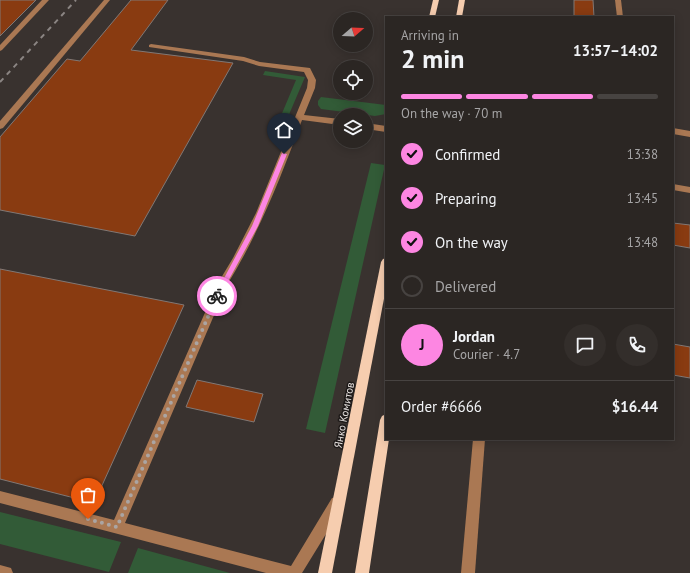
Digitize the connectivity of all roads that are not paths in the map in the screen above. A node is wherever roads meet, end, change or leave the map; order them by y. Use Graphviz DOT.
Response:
graph roads {
  1 [pos="46,0"];
  2 [pos="107,0"];
  3 [pos="436,0"];
  4 [pos="462,0"];
  5 [pos="618,0"];
  6 [pos="432,16"];
  7 [pos="459,16"];
  8 [pos="620,16"];
  9 [pos="151,46"];
  10 [pos="0,49"];
  11 [pos="300,117"];
  12 [pos="333,121"];
  13 [pos="0,126"];
  14 [pos="373,127"];
  15 [pos="385,129"];
  16 [pos="674,131"];
  17 [pos="690,134"];
  18 [pos="674,187"];
  19 [pos="690,190"];
  20 [pos="385,267"];
  21 [pos="385,426"];
  22 [pos="478,440"];
  23 [pos="341,496"];
  24 [pos="0,497"];
  25 [pos="117,527"];
  26 [pos="0,572"];
  27 [pos="6,573"];
  28 [pos="293,573"];
  29 [pos="325,573"];
  30 [pos="362,573"];
  31 [pos="468,573"];
  1 -- 10 [label="street"];
  2 -- 13 [label="street"];
  3 -- 6 [label="main road"];
  4 -- 7 [label="main road"];
  5 -- 8 [label="street"];
  9 -- 11 [label="street"];
  11 -- 12 [label="street"];
  11 -- 25 [label="street"];
  14 -- 15 [label="street"];
  16 -- 17 [label="street"];
  18 -- 19 [label="street"];
  20 -- 23 [label="main road, Янко Комитов"];
  21 -- 30 [label="main road"];
  22 -- 31 [label="street"];
  23 -- 28 [label="street"];
  23 -- 29 [label="main road, Янко Комитов"];
  24 -- 25 [label="street"];
  25 -- 28 [label="street"];
  26 -- 27 [label="street"];
}
